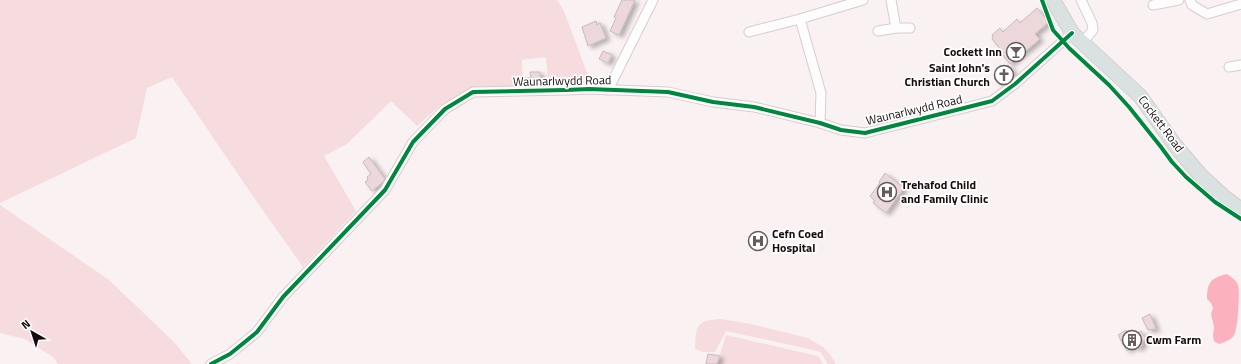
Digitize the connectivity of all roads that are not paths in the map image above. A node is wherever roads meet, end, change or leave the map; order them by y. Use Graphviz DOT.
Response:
graph roads {
  1 [pos="653,0"];
  2 [pos="863,0"];
  3 [pos="891,0"];
  4 [pos="1053,0"];
  5 [pos="1081,0"];
  6 [pos="1179,0"];
  7 [pos="1190,0"];
  8 [pos="1241,4"];
  9 [pos="1153,5"];
  10 [pos="800,19"];
  11 [pos="896,28"];
  12 [pos="910,28"];
  13 [pos="749,32"];
  14 [pos="878,32"];
  15 [pos="1077,38"];
  16 [pos="1241,65"];
  17 [pos="1229,67"];
  18 [pos="608,90"];
  19 [pos="820,123"];
  20 [pos="1241,210"];
  21 [pos="211,364"];
  1 -- 18 [label="street"];
  2 -- 10 [label="street"];
  3 -- 11 [label="street"];
  4 -- 15 [label="main road, Cockett Road"];
  5 -- 15 [label="street, Waunarlwydd Road"];
  6 -- 9 [label="street"];
  7 -- 8 [label="street"];
  10 -- 13 [label="street"];
  10 -- 19 [label="street"];
  11 -- 12 [label="street"];
  11 -- 14 [label="street"];
  15 -- 19 [label="street, Waunarlwydd Road"];
  15 -- 20 [label="main road, Cockett Road"];
  16 -- 17 [label="street"];
  18 -- 19 [label="street, Waunarlwydd Road"];
  18 -- 21 [label="street, Waunarlwydd Road"];
}
